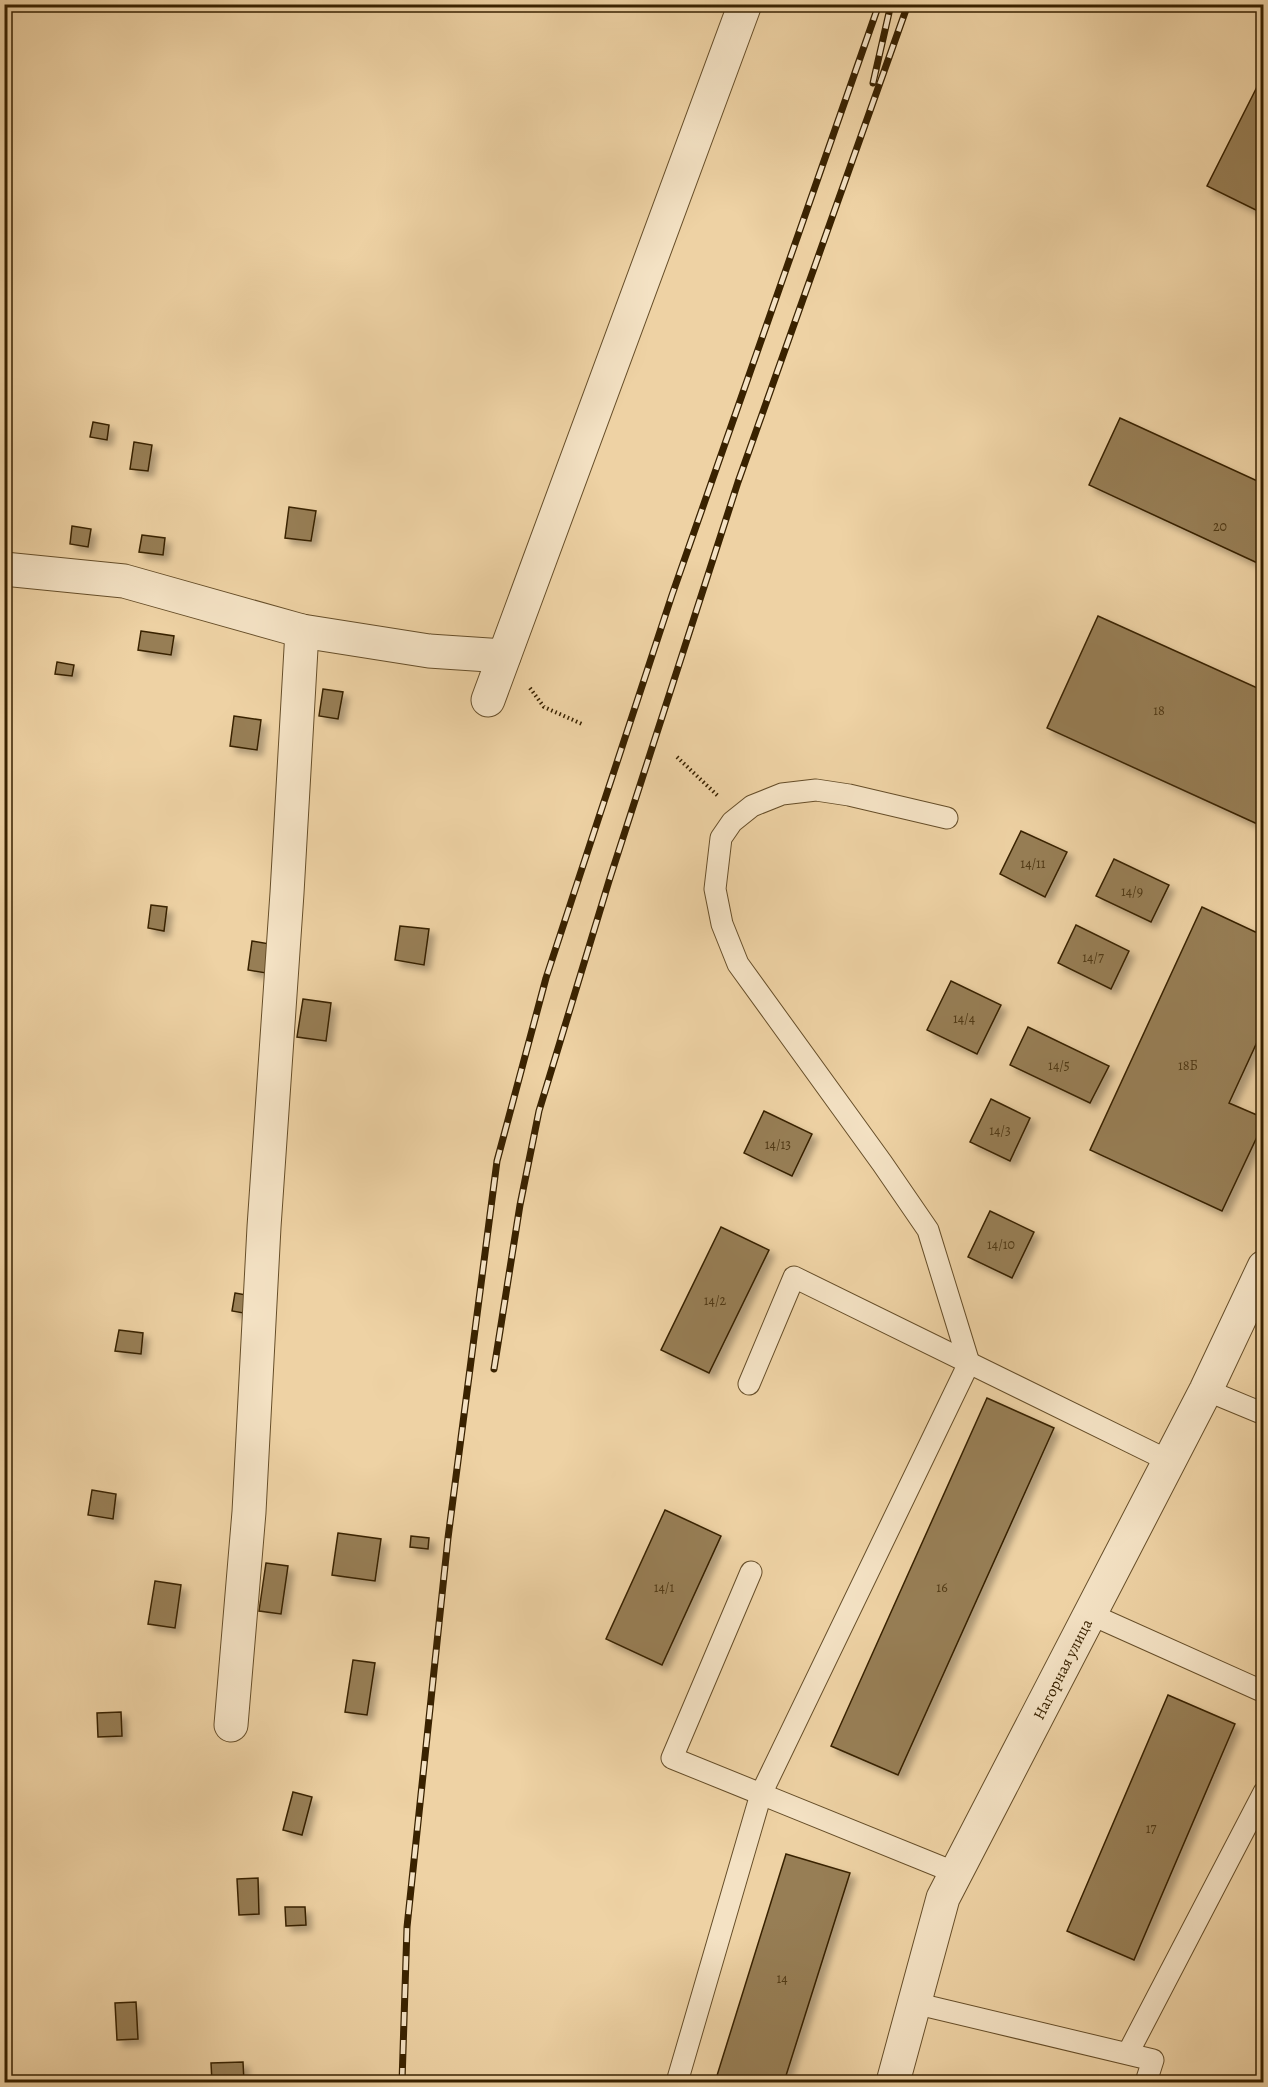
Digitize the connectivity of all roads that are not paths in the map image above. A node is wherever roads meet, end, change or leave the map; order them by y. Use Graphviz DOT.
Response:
graph roads {
  1 [pos="746,4"];
  2 [pos="4,569"];
  3 [pos="302,631"];
  4 [pos="504,656"];
  5 [pos="488,700"];
  6 [pos="947,818"];
  7 [pos="1263,1267"];
  8 [pos="969,1363"];
  9 [pos="749,1384"];
  10 [pos="1206,1390"];
  11 [pos="1263,1414"];
  12 [pos="1169,1461"];
  13 [pos="751,1572"];
  14 [pos="1090,1614"];
  15 [pos="1263,1692"];
  16 [pos="231,1725"];
  17 [pos="1263,1792"];
  18 [pos="761,1794"];
  19 [pos="956,1873"];
  20 [pos="914,2003"];
  21 [pos="1128,2053"];
  22 [pos="677,2082"];
  23 [pos="893,2082"];
  24 [pos="1146,2082"];
  1 -- 4 [label="street"];
  2 -- 3 [label="street"];
  3 -- 4 [label="street"];
  3 -- 16 [label="street"];
  4 -- 5 [label="street"];
  6 -- 8 [label="lane"];
  7 -- 10 [label="street, Нагорная улица"];
  8 -- 9 [label="lane"];
  8 -- 12 [label="lane"];
  8 -- 18 [label="lane"];
  10 -- 11 [label="lane"];
  10 -- 12 [label="street, Нагорная улица"];
  12 -- 14 [label="street, Нагорная улица"];
  13 -- 18 [label="lane"];
  14 -- 15 [label="lane"];
  14 -- 19 [label="street, Нагорная улица"];
  17 -- 21 [label="lane"];
  18 -- 19 [label="lane"];
  18 -- 22 [label="lane"];
  19 -- 20 [label="street, Нагорная улица"];
  20 -- 21 [label="lane"];
  20 -- 23 [label="street, Нагорная улица"];
  21 -- 24 [label="lane"];
}
